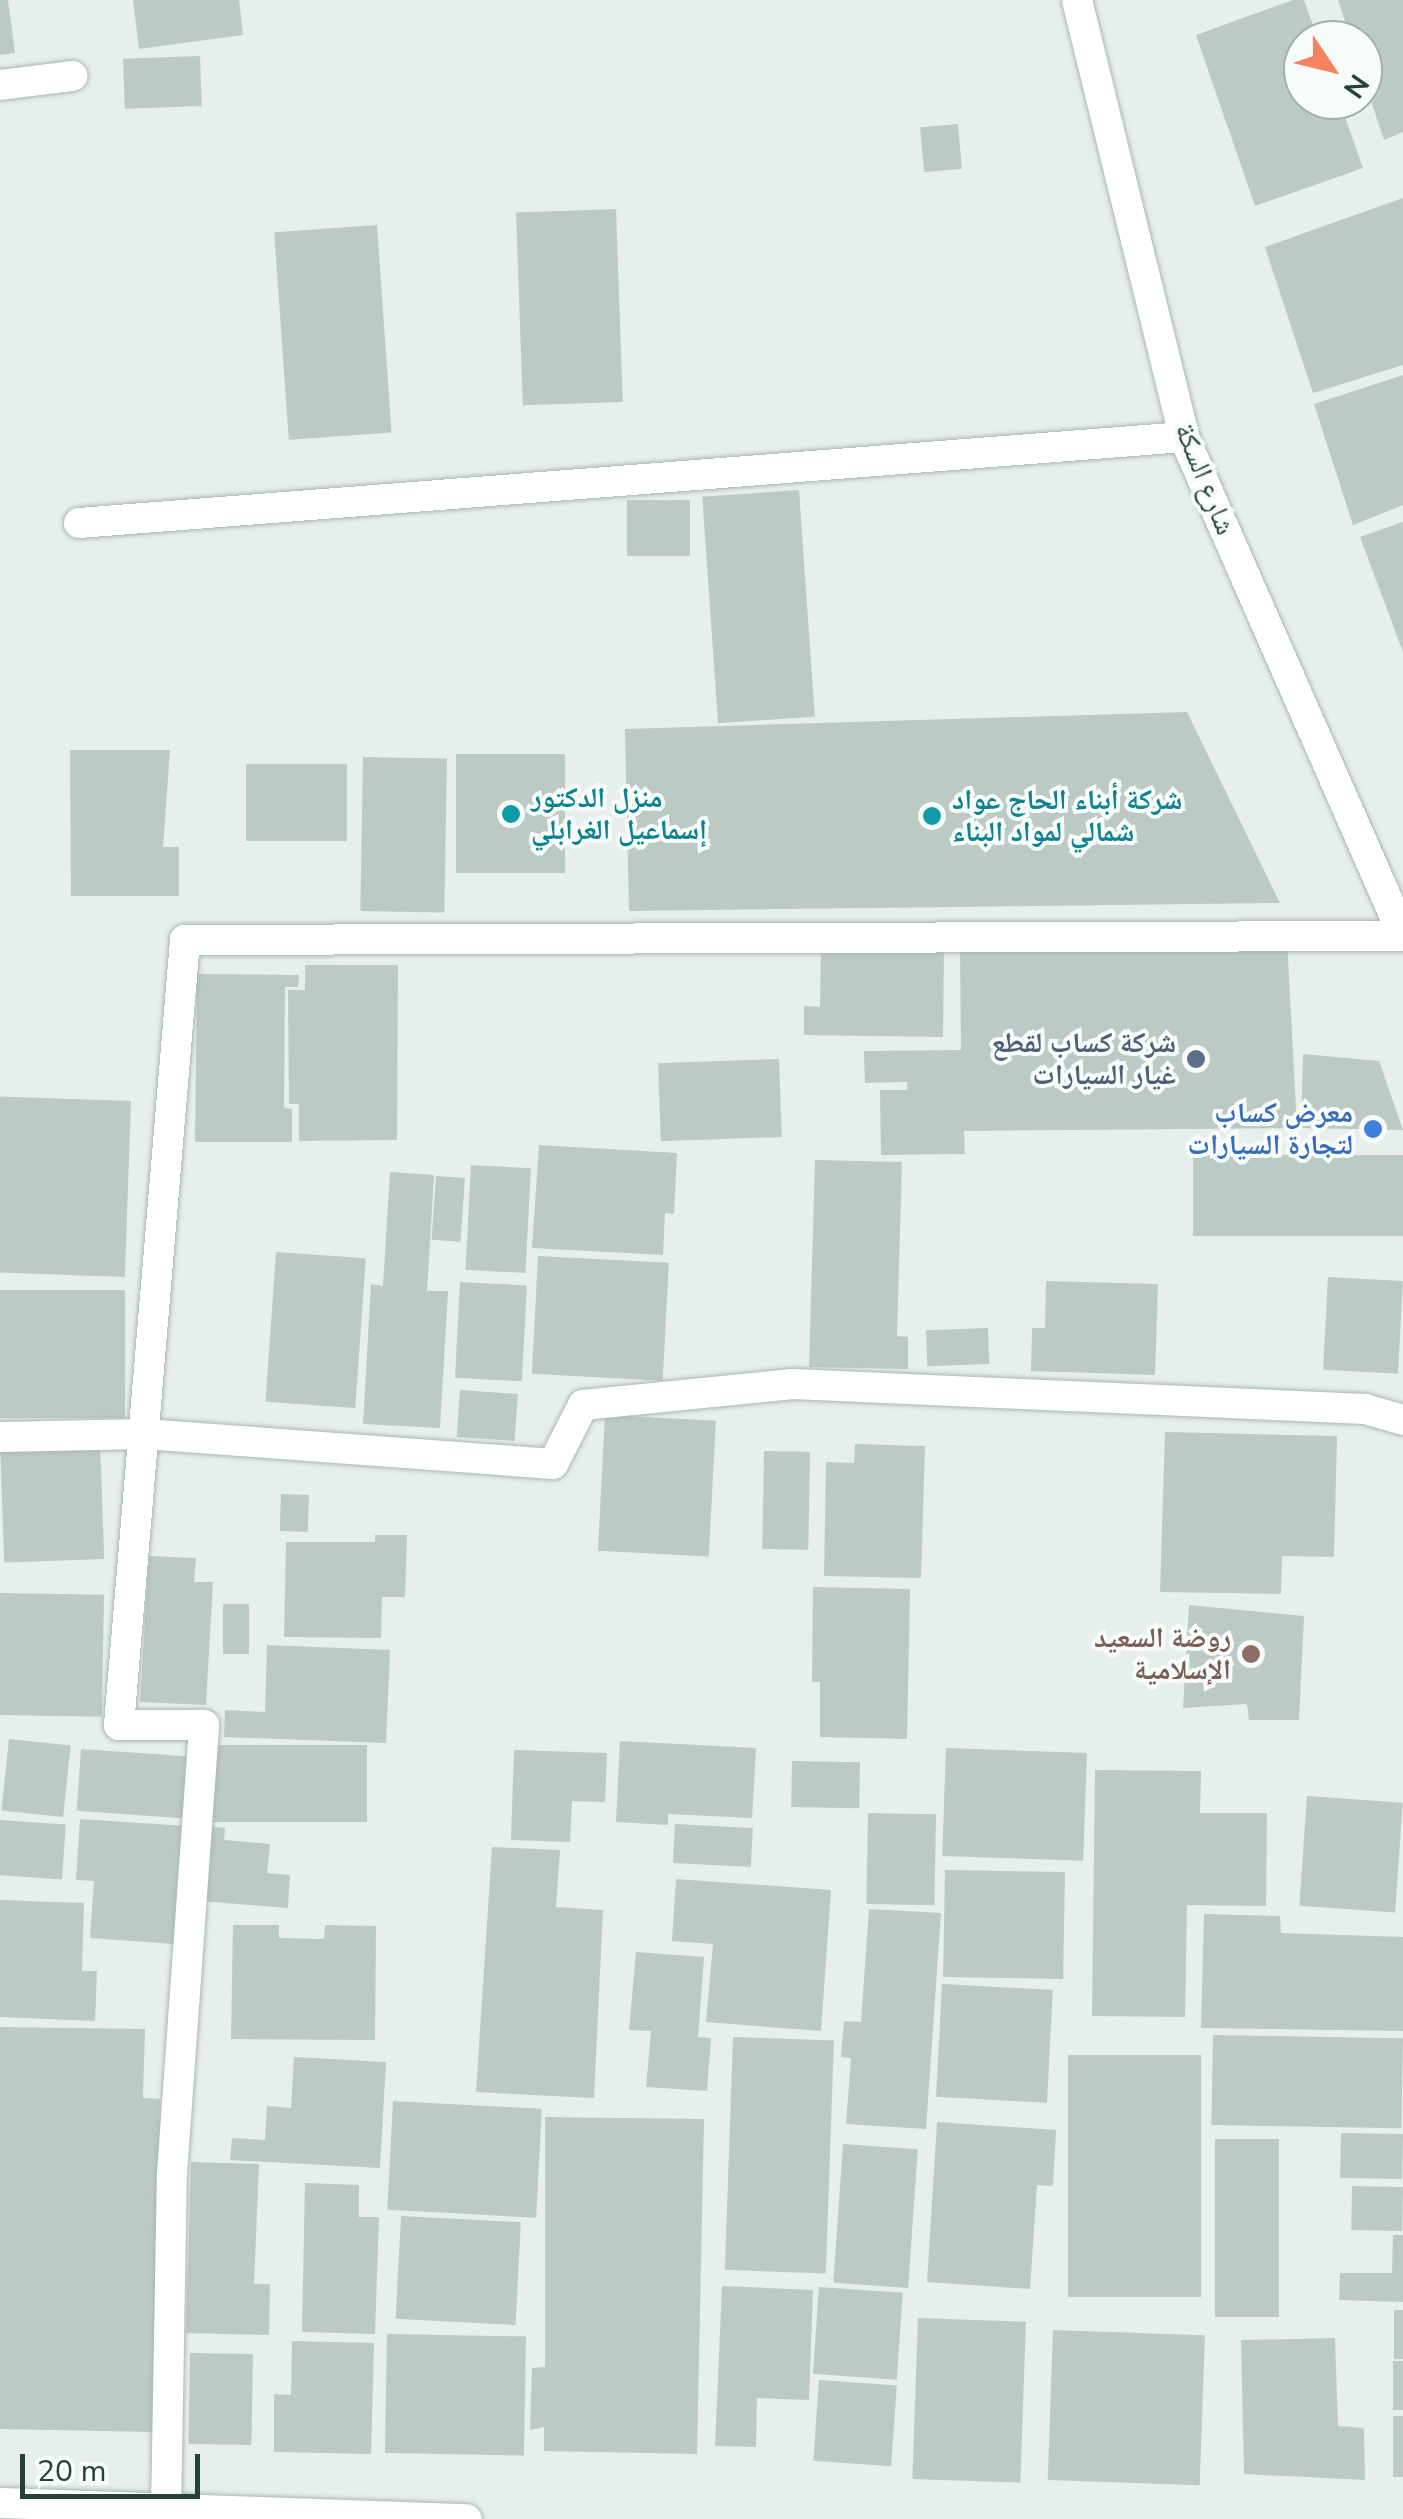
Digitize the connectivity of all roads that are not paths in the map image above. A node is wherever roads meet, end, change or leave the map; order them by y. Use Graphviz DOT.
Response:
graph roads {
  1 [pos="1078,0"];
  2 [pos="72,76"];
  3 [pos="0,85"];
  4 [pos="1184,438"];
  5 [pos="79,523"];
  6 [pos="1403,935"];
  7 [pos="1403,1420"];
  8 [pos="144,1434"];
  9 [pos="0,1437"];
  10 [pos="0,2503"];
  11 [pos="166,2512"];
  12 [pos="215,2517"];
  13 [pos="467,2519"];
  1 -- 4 [label="street, شارع السكة"];
  2 -- 3 [label="street"];
  4 -- 5 [label="street"];
  4 -- 6 [label="street, شارع السكة"];
  6 -- 8 [label="street"];
  7 -- 8 [label="street"];
  8 -- 9 [label="street"];
  8 -- 11 [label="street"];
  10 -- 11 [label="street"];
  11 -- 12 [label="street"];
  12 -- 13 [label="street"];
}
